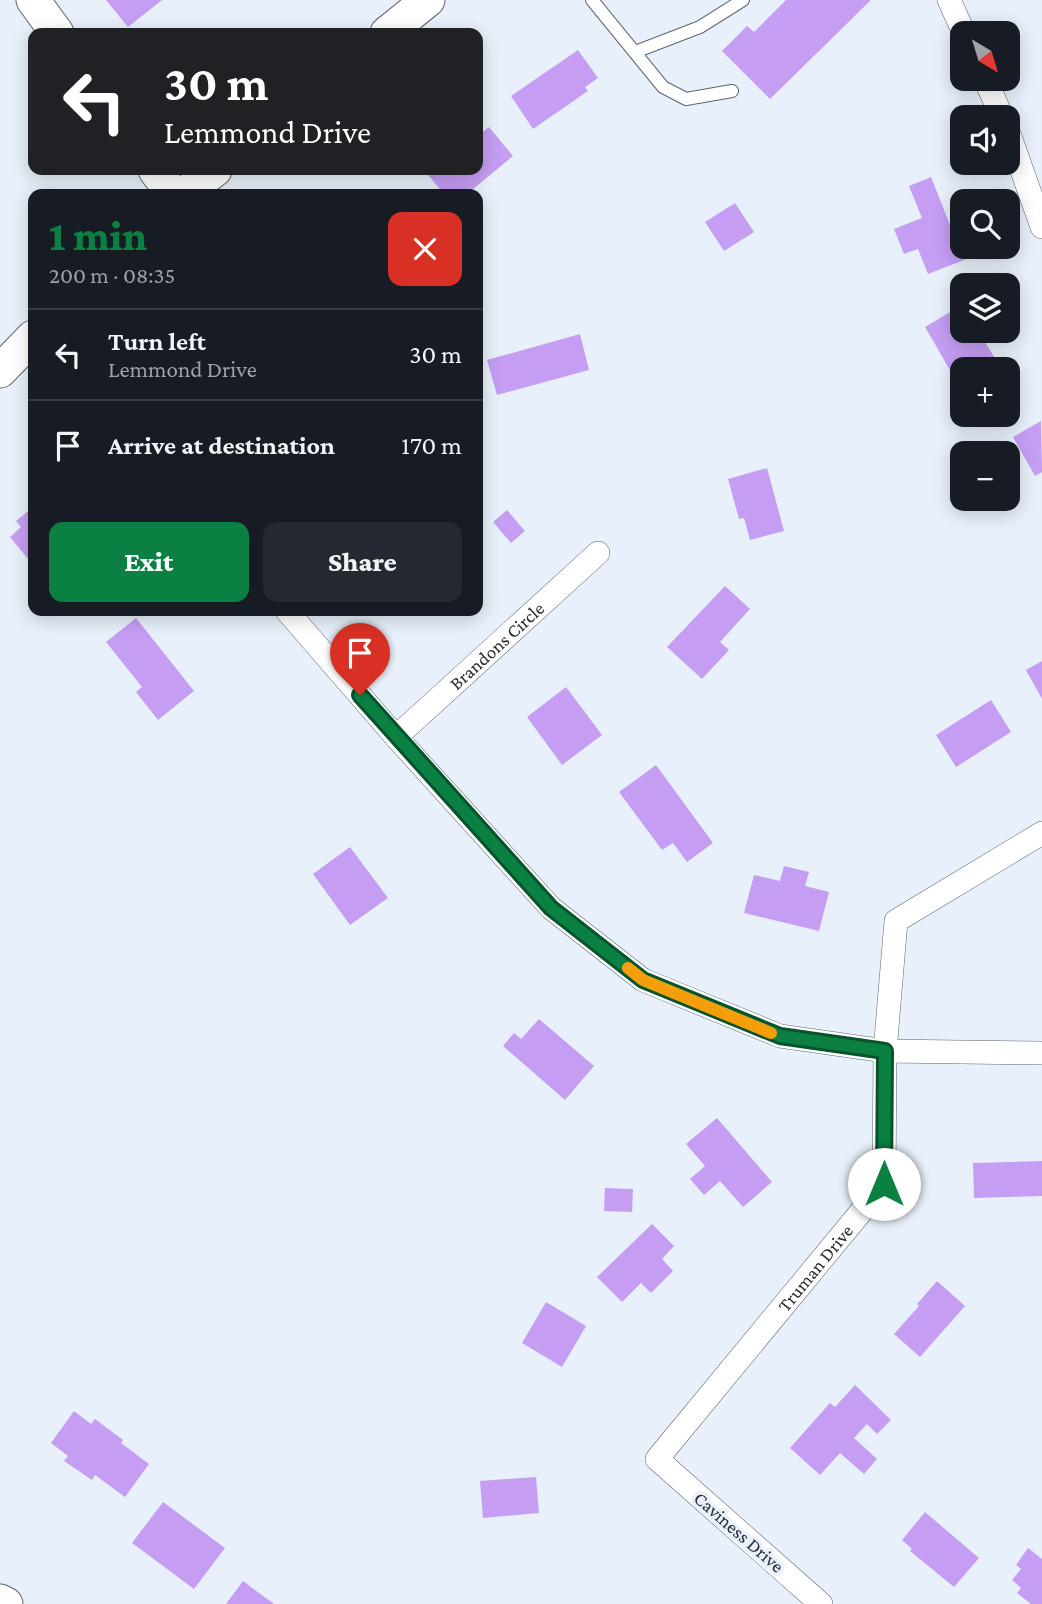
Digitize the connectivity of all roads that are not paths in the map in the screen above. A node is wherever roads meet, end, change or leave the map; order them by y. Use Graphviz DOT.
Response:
graph roads {
  1 [pos="33,0"];
  2 [pos="428,0"];
  3 [pos="592,0"];
  4 [pos="743,0"];
  5 [pos="949,0"];
  6 [pos="959,21"];
  7 [pos="53,28"];
  8 [pos="393,28"];
  9 [pos="635,52"];
  10 [pos="732,91"];
  11 [pos="1020,165"];
  12 [pos="209,175"];
  13 [pos="190,189"];
  14 [pos="1042,227"];
  15 [pos="28,342"];
  16 [pos="0,371"];
  17 [pos="598,553"];
  18 [pos="291,616"];
  19 [pos="396,737"];
  20 [pos="1042,833"];
  21 [pos="885,1051"];
  22 [pos="1042,1053"];
  23 [pos="657,1459"];
  24 [pos="0,1601"];
  25 [pos="6,1604"];
  26 [pos="821,1604"];
  1 -- 7 [label="street"];
  2 -- 8 [label="street"];
  3 -- 9 [label="lane"];
  4 -- 9 [label="lane"];
  5 -- 6 [label="street"];
  9 -- 10 [label="lane"];
  11 -- 14 [label="street"];
  12 -- 13 [label="street"];
  15 -- 16 [label="street"];
  17 -- 19 [label="street, Brandons Circle"];
  18 -- 19 [label="street"];
  19 -- 21 [label="street"];
  20 -- 21 [label="street, Truman Drive"];
  21 -- 22 [label="street"];
  21 -- 23 [label="street, Truman Drive"];
  23 -- 26 [label="street, Caviness Drive"];
  24 -- 25 [label="street"];
}
